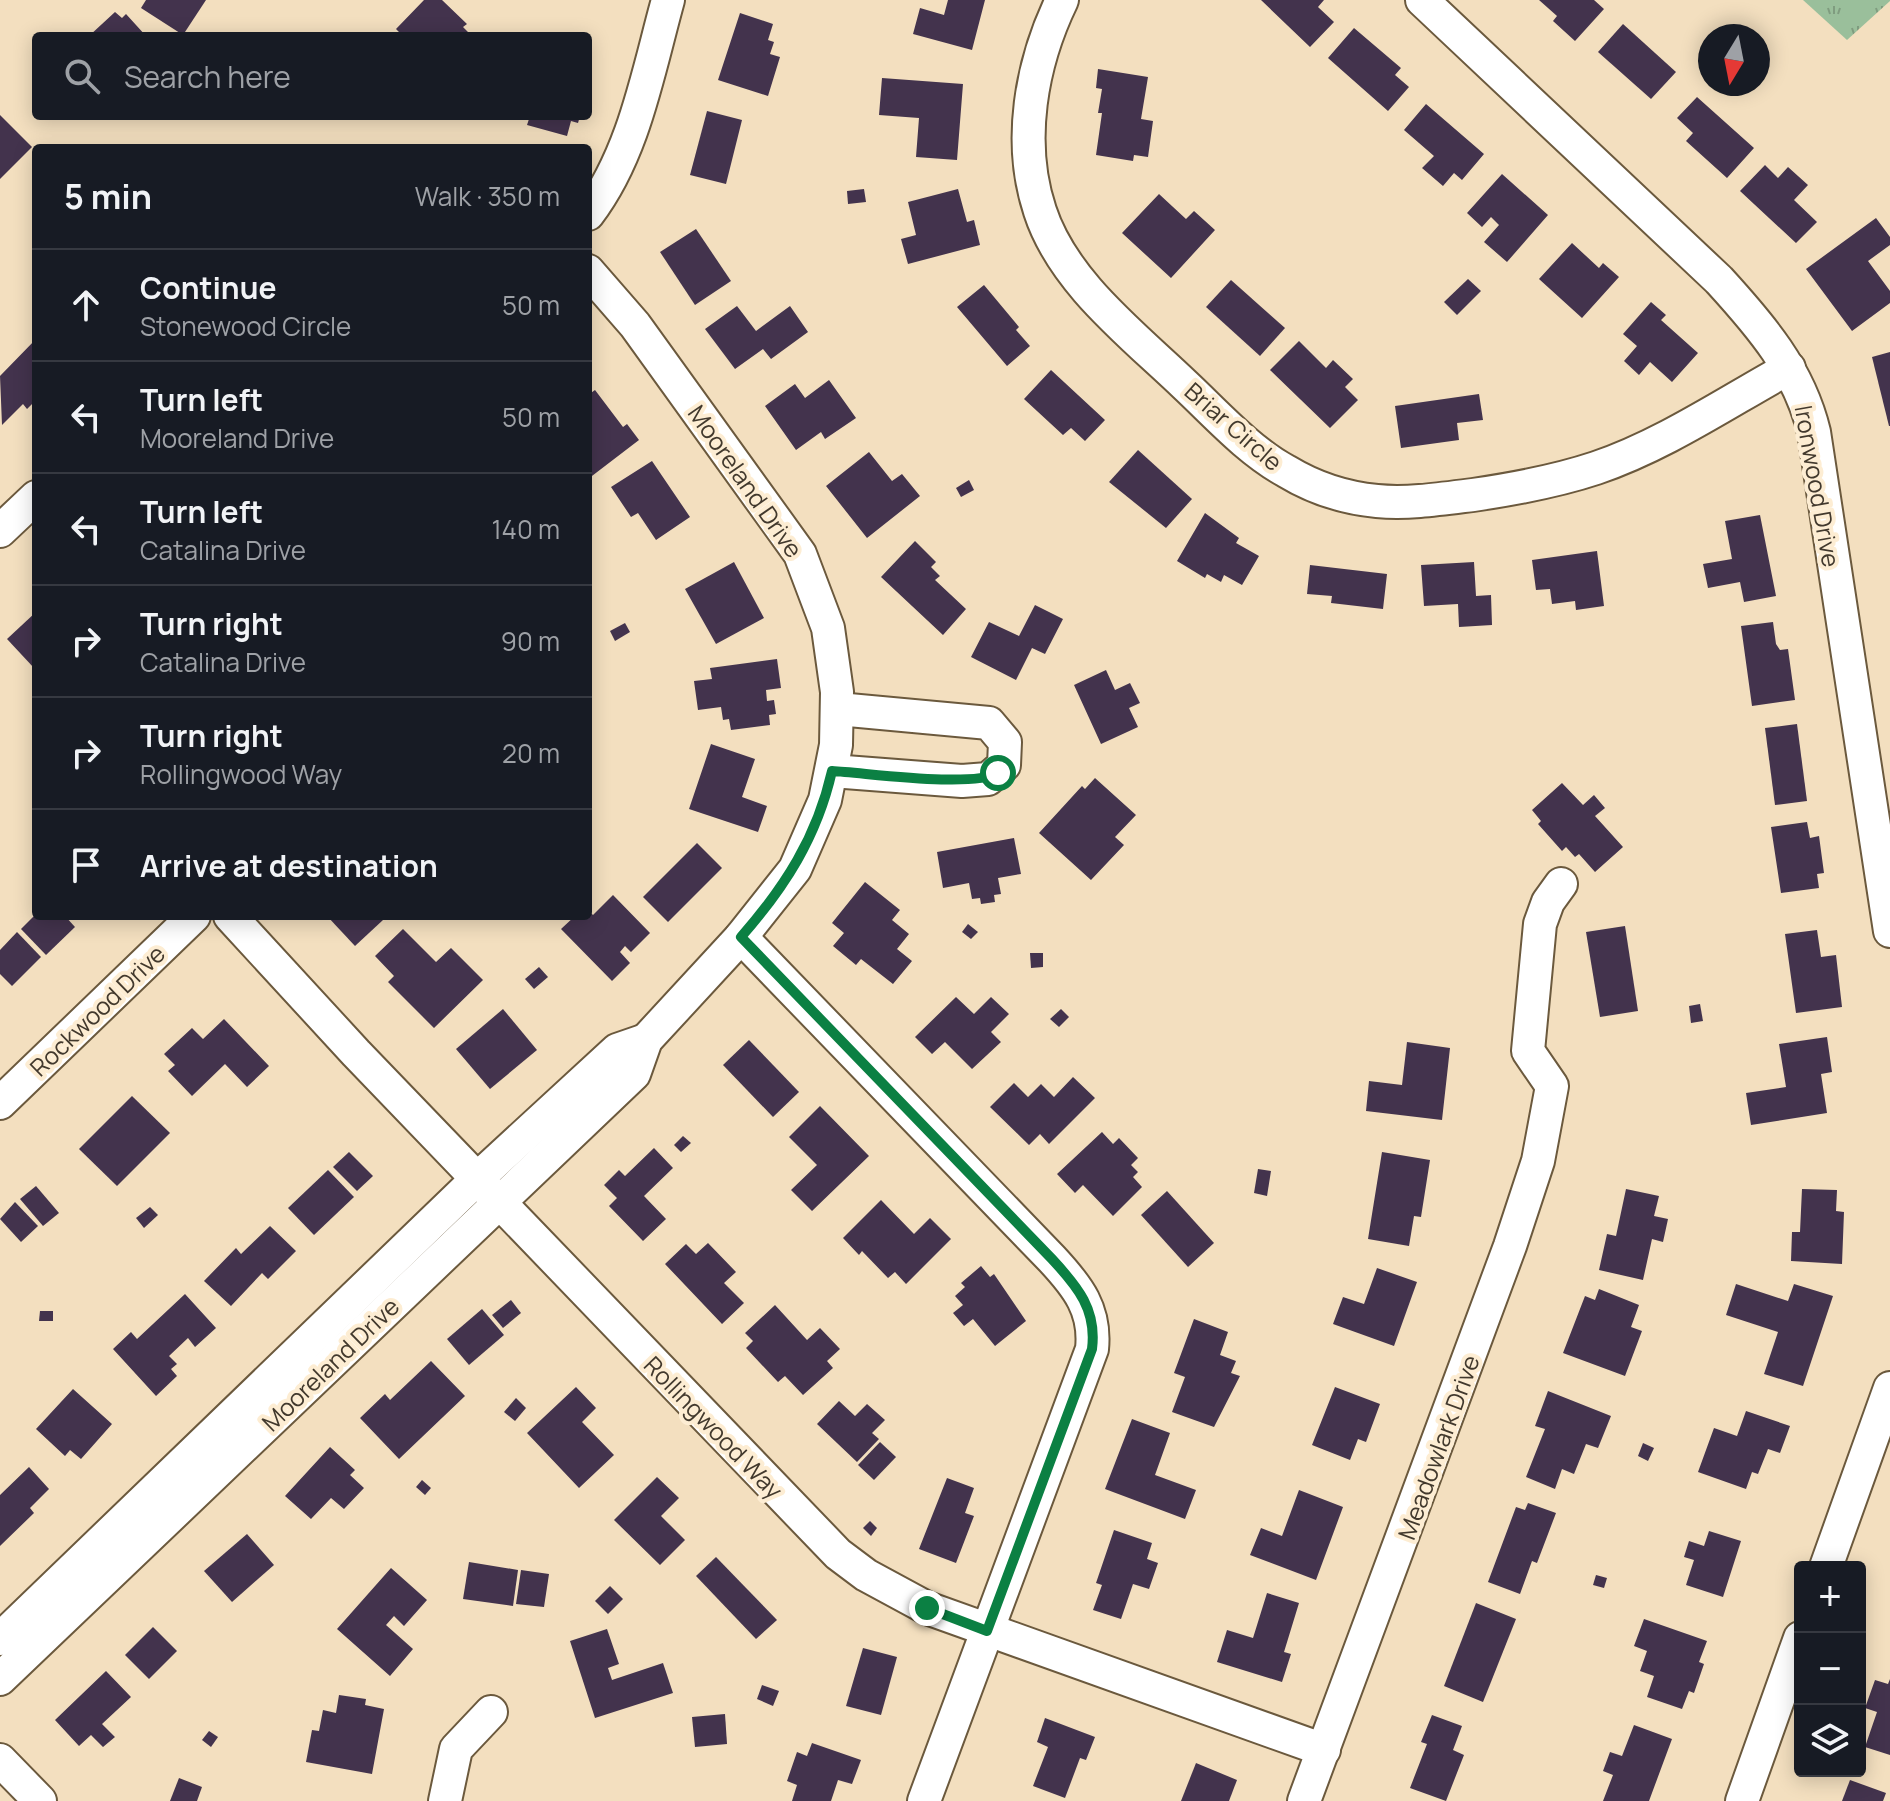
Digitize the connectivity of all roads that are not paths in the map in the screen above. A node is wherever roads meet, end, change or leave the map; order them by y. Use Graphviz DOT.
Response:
graph roads {
  1 [pos="668,0"];
  2 [pos="1062,0"];
  3 [pos="1422,0"];
  4 [pos="592,208"];
  5 [pos="592,276"];
  6 [pos="1789,368"];
  7 [pos="32,501"];
  8 [pos="0,531"];
  9 [pos="838,709"];
  10 [pos="832,771"];
  11 [pos="1561,884"];
  12 [pos="190,920"];
  13 [pos="234,920"];
  14 [pos="1890,931"];
  15 [pos="741,937"];
  16 [pos="646,1040"];
  17 [pos="0,1103"];
  18 [pos="478,1178"];
  19 [pos="501,1201"];
  20 [pos="1890,1388"];
  21 [pos="1828,1561"];
  22 [pos="987,1631"];
  23 [pos="0,1639"];
  24 [pos="1794,1655"];
  25 [pos="0,1679"];
  26 [pos="491,1712"];
  27 [pos="1324,1750"];
  28 [pos="0,1760"];
  29 [pos="40,1801"];
  30 [pos="445,1801"];
  31 [pos="924,1801"];
  32 [pos="1304,1801"];
  33 [pos="1742,1801"];
  1 -- 4 [label="street"];
  2 -- 6 [label="street, Briar Circle"];
  3 -- 6 [label="street, Ironwood Drive"];
  5 -- 9 [label="street, Mooreland Drive"];
  6 -- 14 [label="street, Ironwood Drive"];
  7 -- 8 [label="street"];
  9 -- 10 [label="street, Mooreland Drive"];
  9 -- 10 [label="street"];
  10 -- 15 [label="street, Mooreland Drive"];
  11 -- 27 [label="street, Meadowlark Drive"];
  12 -- 17 [label="street, Rockwood Drive"];
  13 -- 18 [label="street, Rollingwood Way"];
  15 -- 16 [label="street, Mooreland Drive"];
  15 -- 22 [label="street"];
  16 -- 18 [label="street, Mooreland Drive"];
  16 -- 19 [label="street, Mooreland Drive"];
  18 -- 19 [label="street, Rollingwood Way"];
  18 -- 23 [label="street, Mooreland Drive"];
  19 -- 22 [label="street, Rollingwood Way"];
  19 -- 25 [label="street, Mooreland Drive"];
  20 -- 21 [label="street"];
  22 -- 27 [label="street, Rollingwood Way"];
  22 -- 31 [label="street"];
  24 -- 33 [label="street"];
  26 -- 30 [label="street"];
  27 -- 32 [label="street, Meadowlark Drive"];
  28 -- 29 [label="street"];
}
